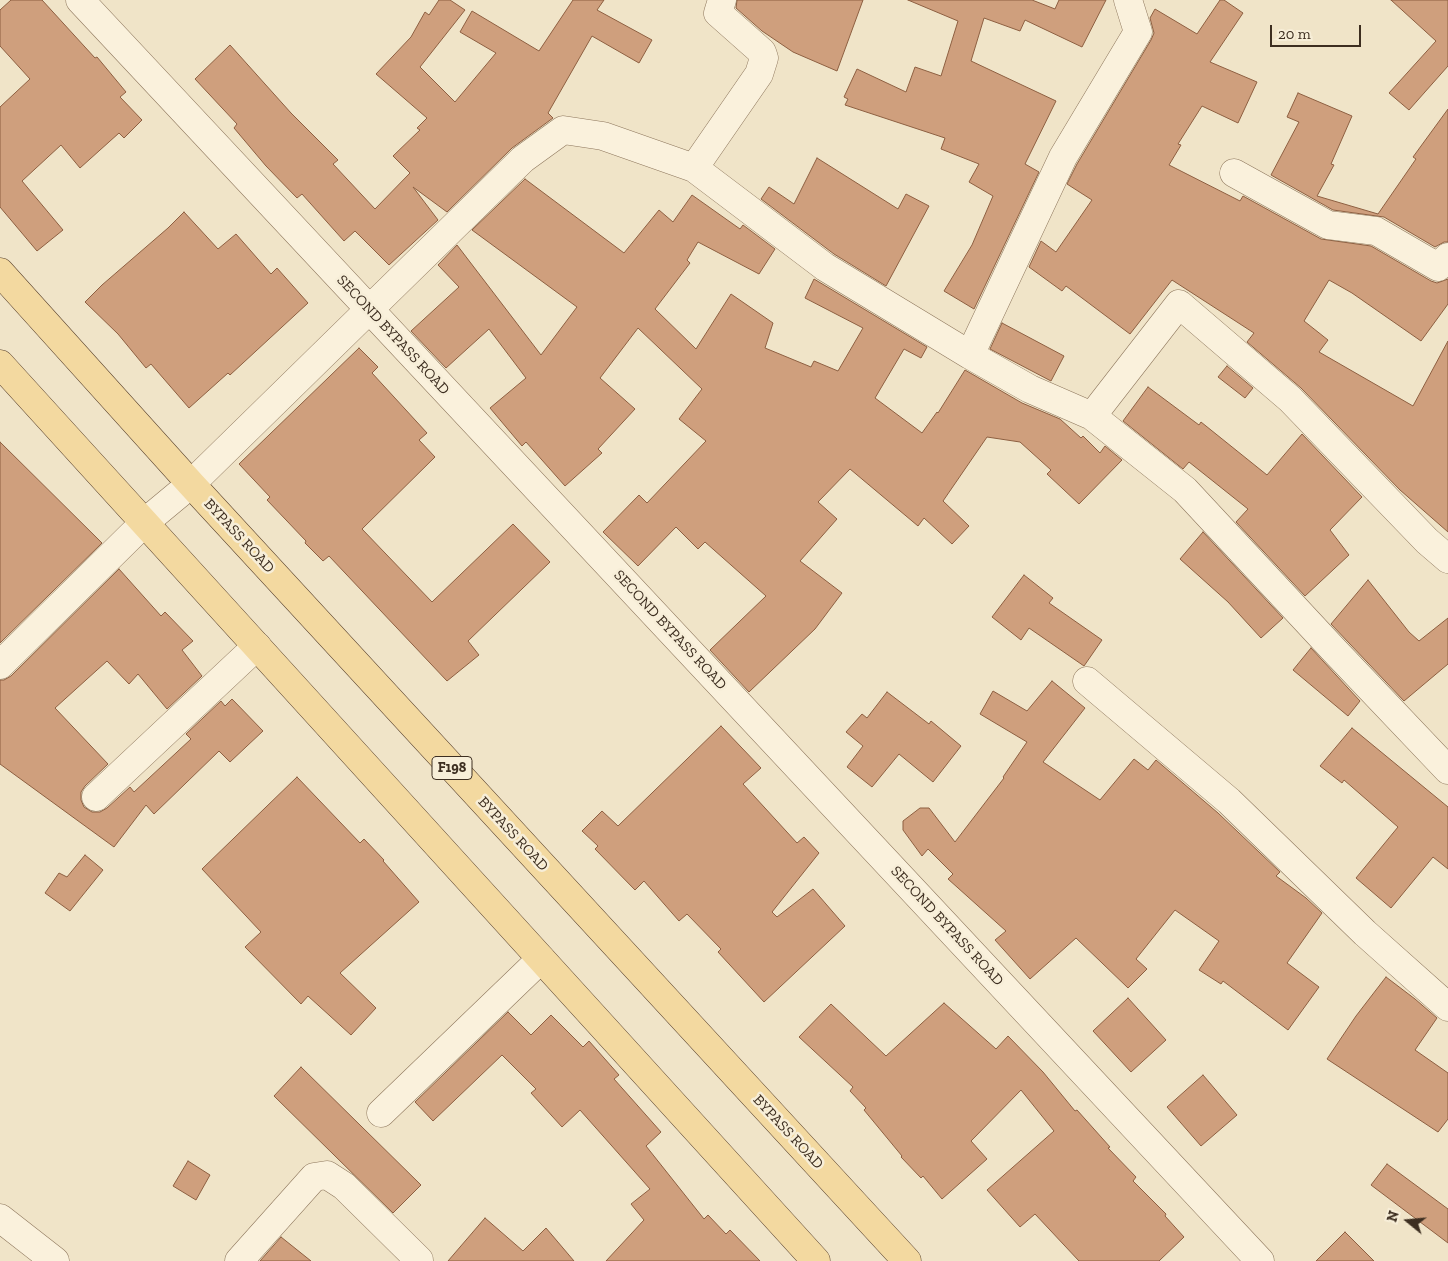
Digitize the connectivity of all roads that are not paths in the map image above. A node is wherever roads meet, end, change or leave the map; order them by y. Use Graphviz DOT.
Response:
graph roads {
  1 [pos="80,0"];
  2 [pos="722,0"];
  3 [pos="1128,0"];
  4 [pos="694,168"];
  5 [pos="1234,172"];
  6 [pos="1448,257"];
  7 [pos="0,272"];
  8 [pos="370,310"];
  9 [pos="970,355"];
  10 [pos="0,364"];
  11 [pos="1092,416"];
  12 [pos="191,484"];
  13 [pos="144,523"];
  14 [pos="1448,559"];
  15 [pos="257,646"];
  16 [pos="0,665"];
  17 [pos="1087,681"];
  18 [pos="1448,770"];
  19 [pos="96,797"];
  20 [pos="541,959"];
  21 [pos="1448,1007"];
  22 [pos="381,1112"];
  23 [pos="0,1218"];
  24 [pos="419,1260"];
  25 [pos="56,1261"];
  26 [pos="239,1261"];
  27 [pos="816,1261"];
  28 [pos="907,1261"];
  29 [pos="1260,1261"];
  1 -- 8 [label="street, SECOND BYPASS ROAD"];
  2 -- 4 [label="street"];
  3 -- 9 [label="street"];
  4 -- 8 [label="street"];
  4 -- 9 [label="street"];
  5 -- 6 [label="street"];
  7 -- 12 [label="main road, BYPASS ROAD / F198"];
  8 -- 12 [label="street"];
  8 -- 29 [label="street, SECOND BYPASS ROAD"];
  9 -- 11 [label="street"];
  10 -- 13 [label="main road"];
  11 -- 14 [label="street"];
  11 -- 18 [label="street"];
  12 -- 13 [label="street"];
  12 -- 28 [label="main road, BYPASS ROAD / F198"];
  13 -- 15 [label="main road"];
  13 -- 16 [label="street"];
  15 -- 19 [label="street"];
  15 -- 20 [label="main road"];
  17 -- 21 [label="street"];
  20 -- 22 [label="street"];
  20 -- 27 [label="main road"];
  23 -- 25 [label="street"];
  24 -- 26 [label="street"];
}
